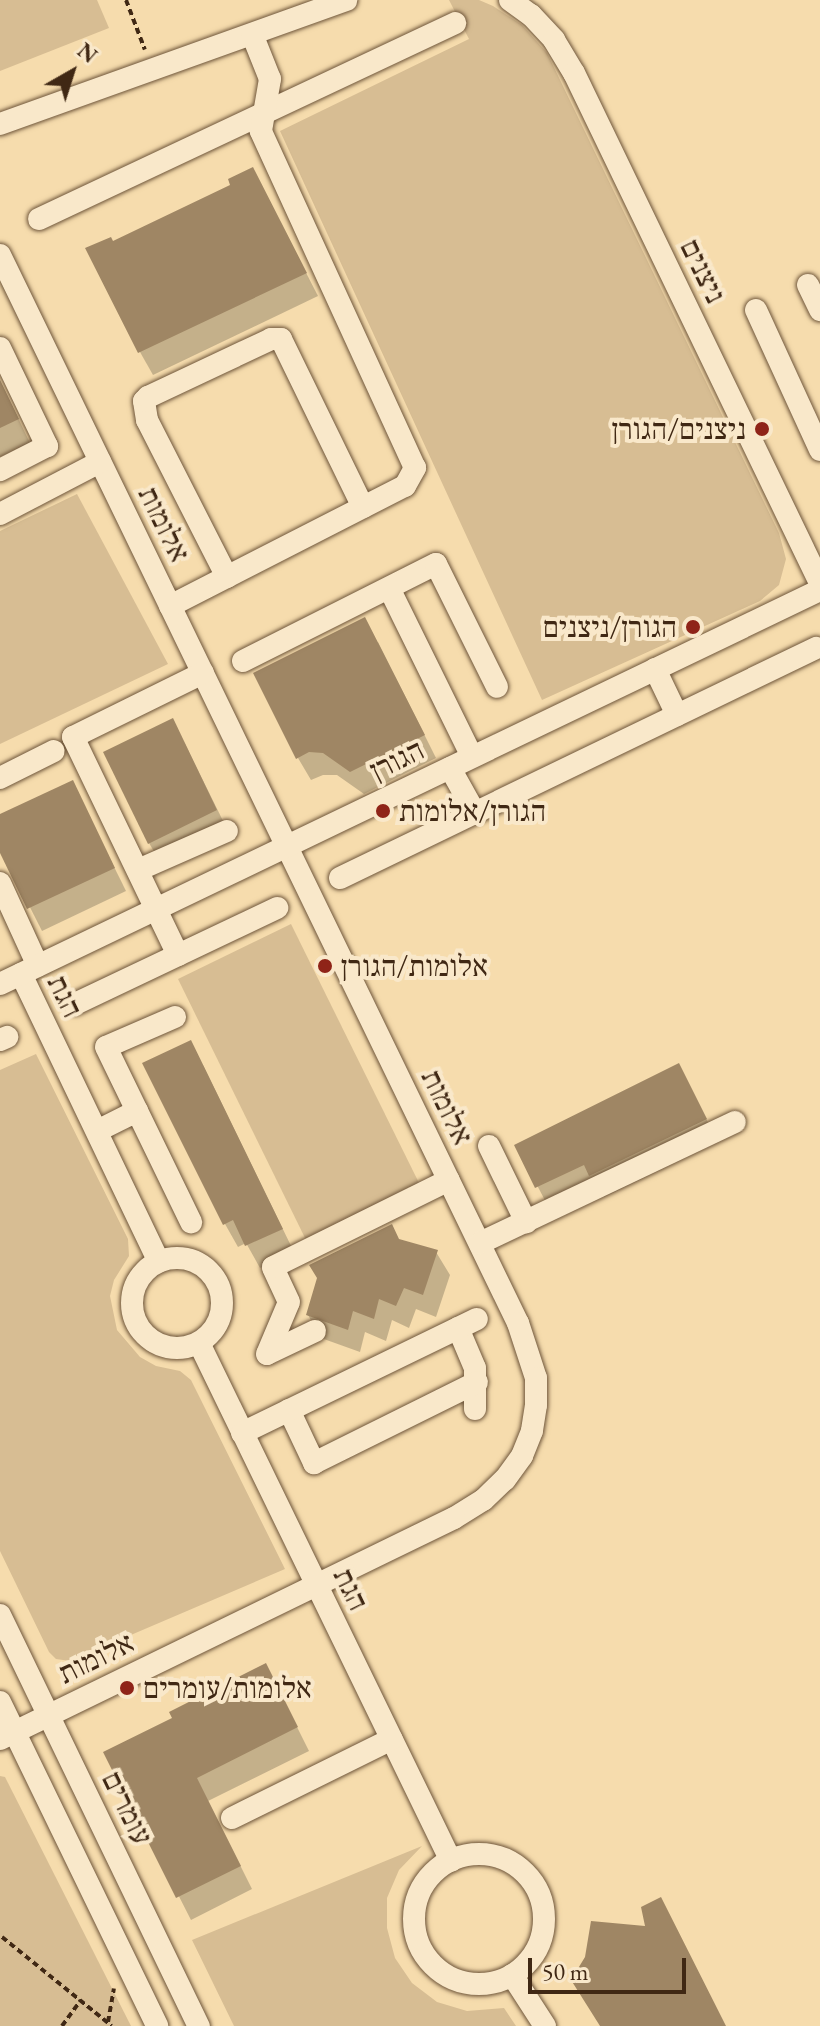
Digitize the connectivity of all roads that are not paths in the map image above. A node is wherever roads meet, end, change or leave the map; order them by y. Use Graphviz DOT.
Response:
graph roads {
  1 [pos="346,0"];
  2 [pos="510,0"];
  3 [pos="455,23"];
  4 [pos="252,34"];
  5 [pos="265,112"];
  6 [pos="0,124"];
  7 [pos="39,219"];
  8 [pos="0,255"];
  9 [pos="808,285"];
  10 [pos="756,310"];
  11 [pos="820,310"];
  12 [pos="0,348"];
  13 [pos="820,450"];
  14 [pos="100,462"];
  15 [pos="0,470"];
  16 [pos="363,507"];
  17 [pos="2,509"];
  18 [pos="227,577"];
  19 [pos="820,583"];
  20 [pos="389,588"];
  21 [pos="820,590"];
  22 [pos="170,606"];
  23 [pos="816,648"];
  24 [pos="243,661"];
  25 [pos="655,669"];
  26 [pos="203,673"];
  27 [pos="497,687"];
  28 [pos="677,715"];
  29 [pos="54,751"];
  30 [pos="472,757"];
  31 [pos="450,768"];
  32 [pos="0,778"];
  33 [pos="475,813"];
  34 [pos="227,831"];
  35 [pos="287,846"];
  36 [pos="138,870"];
  37 [pos="340,878"];
  38 [pos="0,883"];
  39 [pos="277,908"];
  40 [pos="156,909"];
  41 [pos="178,955"];
  42 [pos="30,970"];
  43 [pos="0,983"];
  44 [pos="75,1004"];
  45 [pos="175,1017"];
  46 [pos="137,1111"];
  47 [pos="735,1122"];
  48 [pos="97,1131"];
  49 [pos="489,1146"];
  50 [pos="449,1180"];
  51 [pos="191,1222"];
  52 [pos="526,1222"];
  53 [pos="480,1243"];
  54 [pos="159,1262"];
  55 [pos="315,1331"];
  56 [pos="199,1343"];
  57 [pos="477,1382"];
  58 [pos="475,1409"];
  59 [pos="289,1410"];
  60 [pos="242,1433"];
  61 [pos="316,1584"];
  62 [pos="0,1615"];
  63 [pos="0,1702"];
  64 [pos="48,1715"];
  65 [pos="7,1735"];
  66 [pos="392,1739"];
  67 [pos="232,1818"];
  68 [pos="451,1861"];
  69 [pos="512,1975"];
  70 [pos="157,2026"];
  71 [pos="199,2026"];
  72 [pos="545,2026"];
  1 -- 4 [label="street"];
  2 -- 19 [label="street, ניצנים"];
  3 -- 5 [label="street"];
  4 -- 5 [label="street"];
  4 -- 6 [label="street"];
  5 -- 7 [label="street"];
  5 -- 16 [label="street"];
  8 -- 14 [label="street, אלומות"];
  9 -- 11 [label="street"];
  10 -- 13 [label="street"];
  12 -- 15 [label="street"];
  14 -- 17 [label="street"];
  14 -- 22 [label="street, אלומות"];
  16 -- 18 [label="street"];
  16 -- 18 [label="street"];
  18 -- 22 [label="street"];
  20 -- 24 [label="street"];
  20 -- 27 [label="street"];
  20 -- 30 [label="street"];
  21 -- 25 [label="street, הגורן"];
  22 -- 26 [label="street, אלומות"];
  23 -- 28 [label="street"];
  25 -- 28 [label="street"];
  25 -- 30 [label="street, הגורן"];
  26 -- 35 [label="street, אלומות"];
  26 -- 36 [label="street"];
  28 -- 33 [label="street"];
  29 -- 32 [label="street"];
  30 -- 31 [label="street, הגורן"];
  31 -- 33 [label="street"];
  31 -- 35 [label="street, הגורן"];
  33 -- 37 [label="street"];
  34 -- 36 [label="street"];
  35 -- 40 [label="street, הגורן"];
  35 -- 50 [label="street, אלומות"];
  36 -- 40 [label="street"];
  38 -- 42 [label="street, הגת"];
  39 -- 41 [label="street"];
  40 -- 41 [label="street"];
  40 -- 42 [label="street, הגורן"];
  41 -- 44 [label="street"];
  42 -- 43 [label="street, הגורן"];
  42 -- 48 [label="street, הגת"];
  45 -- 46 [label="street"];
  46 -- 48 [label="street"];
  46 -- 51 [label="street"];
  47 -- 52 [label="street"];
  48 -- 54 [label="street, הגת"];
  49 -- 52 [label="street"];
  50 -- 53 [label="street, אלומות"];
  50 -- 55 [label="street"];
  52 -- 53 [label="street"];
  53 -- 61 [label="street, אלומות"];
  54 -- 56 [label="street"];
  54 -- 56 [label="street"];
  56 -- 60 [label="street, הגת"];
  57 -- 58 [label="street"];
  57 -- 59 [label="street"];
  57 -- 59 [label="street"];
  59 -- 60 [label="street"];
  60 -- 61 [label="street, הגת"];
  61 -- 64 [label="street, אלומות"];
  61 -- 66 [label="street, הגת"];
  62 -- 64 [label="street, עומרים"];
  63 -- 65 [label="street"];
  64 -- 65 [label="street, אלומות"];
  64 -- 71 [label="street, עומרים"];
  65 -- 70 [label="street"];
  66 -- 67 [label="street"];
  66 -- 68 [label="street, הגת"];
  68 -- 69 [label="street"];
  68 -- 69 [label="street"];
  69 -- 72 [label="street"];
}
